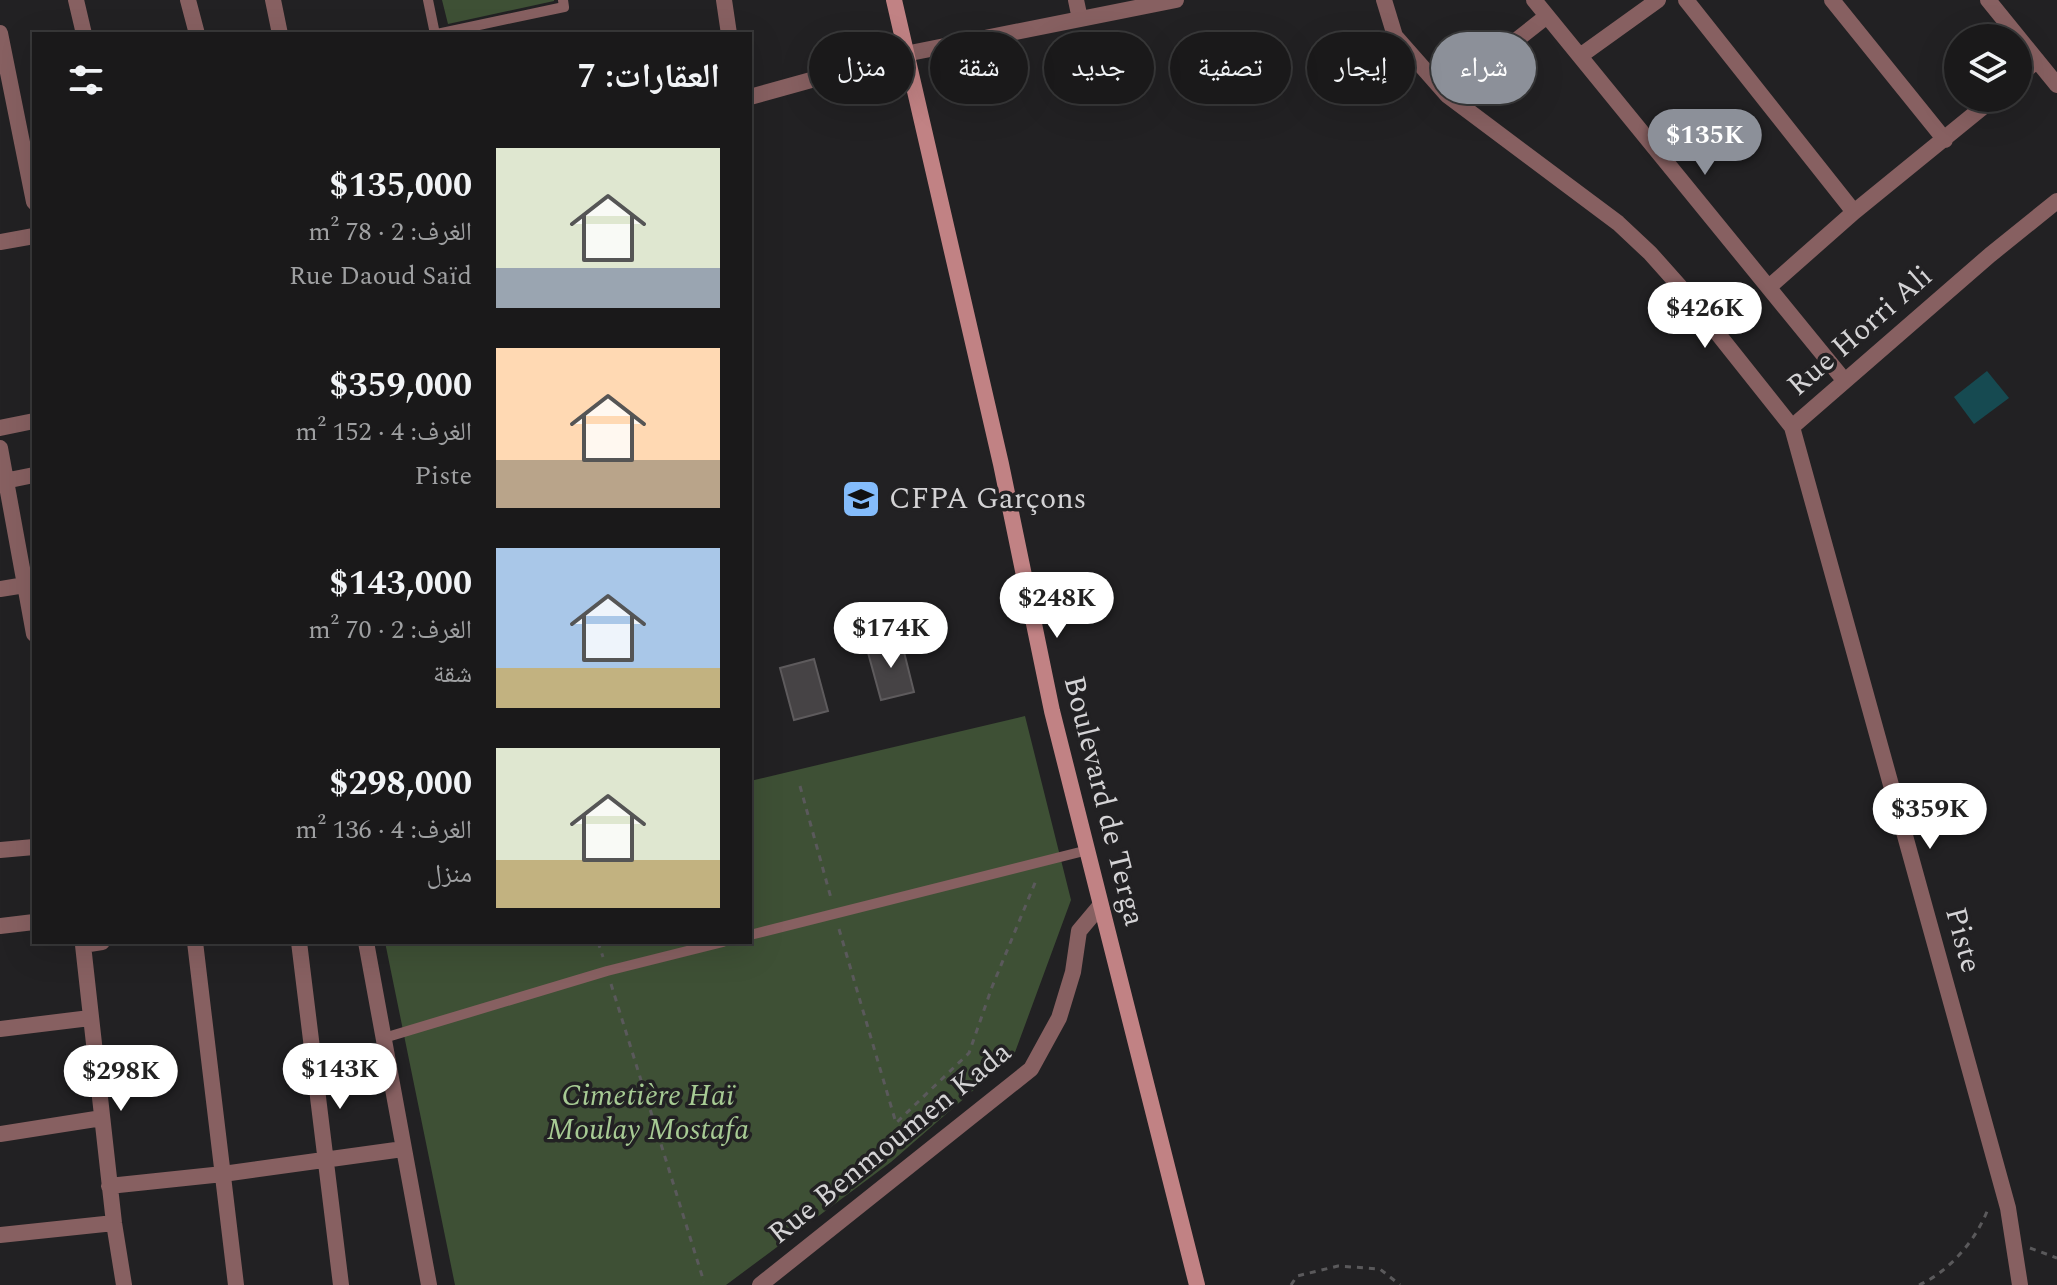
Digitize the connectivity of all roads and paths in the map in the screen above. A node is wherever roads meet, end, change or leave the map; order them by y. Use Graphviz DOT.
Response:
graph roads {
  1 [pos="76,0"];
  2 [pos="188,0"];
  3 [pos="273,0"];
  4 [pos="428,0"];
  5 [pos="563,0"];
  6 [pos="724,0"];
  7 [pos="894,0"];
  8 [pos="1076,0"];
  9 [pos="1176,0"];
  10 [pos="1384,0"];
  11 [pos="1534,0"];
  12 [pos="1658,0"];
  13 [pos="1686,0"];
  14 [pos="1832,0"];
  15 [pos="1988,0"];
  16 [pos="1547,16"];
  17 [pos="1080,19"];
  18 [pos="84,32"];
  19 [pos="196,32"];
  20 [pos="280,32"];
  21 [pos="436,32"];
  22 [pos="445,32"];
  23 [pos="729,32"];
  24 [pos="901,32"];
  25 [pos="1527,32"];
  26 [pos="0,33"];
  27 [pos="914,52"];
  28 [pos="1580,56"];
  29 [pos="2050,70"];
  30 [pos="1431,77"];
  31 [pos="809,81"];
  32 [pos="914,92"];
  33 [pos="752,96"];
  34 [pos="1459,104"];
  35 [pos="1978,112"];
  36 [pos="1945,140"];
  37 [pos="32,192"];
  38 [pos="2057,201"];
  39 [pos="1854,212"];
  40 [pos="32,236"];
  41 [pos="0,242"];
  42 [pos="1769,287"];
  43 [pos="1844,380"];
  44 [pos="32,421"];
  45 [pos="1792,427"];
  46 [pos="0,428"];
  47 [pos="0,448"];
  48 [pos="32,475"];
  49 [pos="3,481"];
  50 [pos="25,585"];
  51 [pos="0,589"];
  52 [pos="32,623"];
  53 [pos="800,786"];
  54 [pos="32,847"];
  55 [pos="0,850"];
  56 [pos="1088,850"];
  57 [pos="1043,862"];
  58 [pos="1100,906"];
  59 [pos="835,914"];
  60 [pos="32,922"];
  61 [pos="0,926"];
  62 [pos="752,935"];
  63 [pos="83,944"];
  64 [pos="195,944"];
  65 [pos="299,944"];
  66 [pos="366,944"];
  67 [pos="599,944"];
  68 [pos="715,944"];
  69 [pos="607,971"];
  70 [pos="90,1018"];
  71 [pos="0,1029"];
  72 [pos="384,1038"];
  73 [pos="102,1118"];
  74 [pos="0,1134"];
  75 [pos="403,1149"];
  76 [pos="326,1161"];
  77 [pos="223,1174"];
  78 [pos="2000,1179"];
  79 [pos="109,1186"];
  80 [pos="114,1223"];
  81 [pos="0,1235"];
  82 [pos="2013,1242"];
  83 [pos="2057,1258"];
  84 [pos="704,1282"];
  85 [pos="124,1285"];
  86 [pos="236,1285"];
  87 [pos="341,1285"];
  88 [pos="429,1285"];
  89 [pos="760,1285"];
  90 [pos="1197,1285"];
  91 [pos="1291,1285"];
  92 [pos="1400,1285"];
  93 [pos="1919,1285"];
  94 [pos="2020,1285"];
  1 -- 18 [label="street"];
  2 -- 19 [label="street"];
  3 -- 20 [label="street"];
  4 -- 21 [label="lane"];
  5 -- 22 [label="lane"];
  6 -- 23 [label="street"];
  7 -- 24 [label="main road, Boulevard de Terga"];
  8 -- 17 [label="street"];
  9 -- 17 [label="street"];
  10 -- 30 [label="street, Rue Horri Ali"];
  11 -- 16 [label="street"];
  12 -- 28 [label="street"];
  13 -- 39 [label="street"];
  14 -- 36 [label="street"];
  15 -- 29 [label="street"];
  16 -- 25 [label="street"];
  16 -- 28 [label="street"];
  17 -- 27 [label="street"];
  26 -- 37 [label="street"];
  28 -- 42 [label="street"];
  31 -- 33 [label="street"];
  32 -- 56 [label="main road, Boulevard de Terga"];
  34 -- 45 [label="street, Rue Horri Ali"];
  35 -- 36 [label="street"];
  36 -- 39 [label="street"];
  38 -- 43 [label="street, Rue Horri Ali"];
  39 -- 42 [label="street"];
  40 -- 41 [label="street"];
  42 -- 43 [label="street"];
  43 -- 45 [label="street, Rue Horri Ali"];
  44 -- 46 [label="street"];
  45 -- 78 [label="street, Piste"];
  47 -- 49 [label="street"];
  48 -- 49 [label="street"];
  49 -- 50 [label="street"];
  50 -- 51 [label="street"];
  50 -- 52 [label="street"];
  53 -- 59 [label="path"];
  54 -- 55 [label="street"];
  56 -- 57 [label="lane"];
  56 -- 58 [label="main road, Boulevard de Terga"];
  57 -- 59 [label="lane"];
  57 -- 59 [label="path"];
  58 -- 89 [label="street, Rue Benmoumen Kada"];
  58 -- 90 [label="main road, Boulevard de Terga"];
  59 -- 62 [label="lane"];
  60 -- 61 [label="street"];
  63 -- 70 [label="street"];
  64 -- 77 [label="street"];
  65 -- 76 [label="street"];
  66 -- 72 [label="street"];
  67 -- 69 [label="path"];
  68 -- 69 [label="lane"];
  69 -- 72 [label="lane"];
  69 -- 84 [label="path"];
  70 -- 71 [label="street"];
  70 -- 73 [label="street"];
  72 -- 75 [label="street"];
  73 -- 74 [label="street"];
  73 -- 79 [label="street"];
  75 -- 76 [label="street"];
  75 -- 88 [label="street"];
  76 -- 77 [label="street"];
  76 -- 87 [label="street"];
  77 -- 79 [label="street"];
  77 -- 86 [label="street"];
  78 -- 82 [label="street, Piste"];
  78 -- 93 [label="path"];
  79 -- 80 [label="street"];
  80 -- 81 [label="street"];
  80 -- 85 [label="street"];
  82 -- 83 [label="path"];
  82 -- 94 [label="street, Piste"];
  91 -- 92 [label="path"];
}
